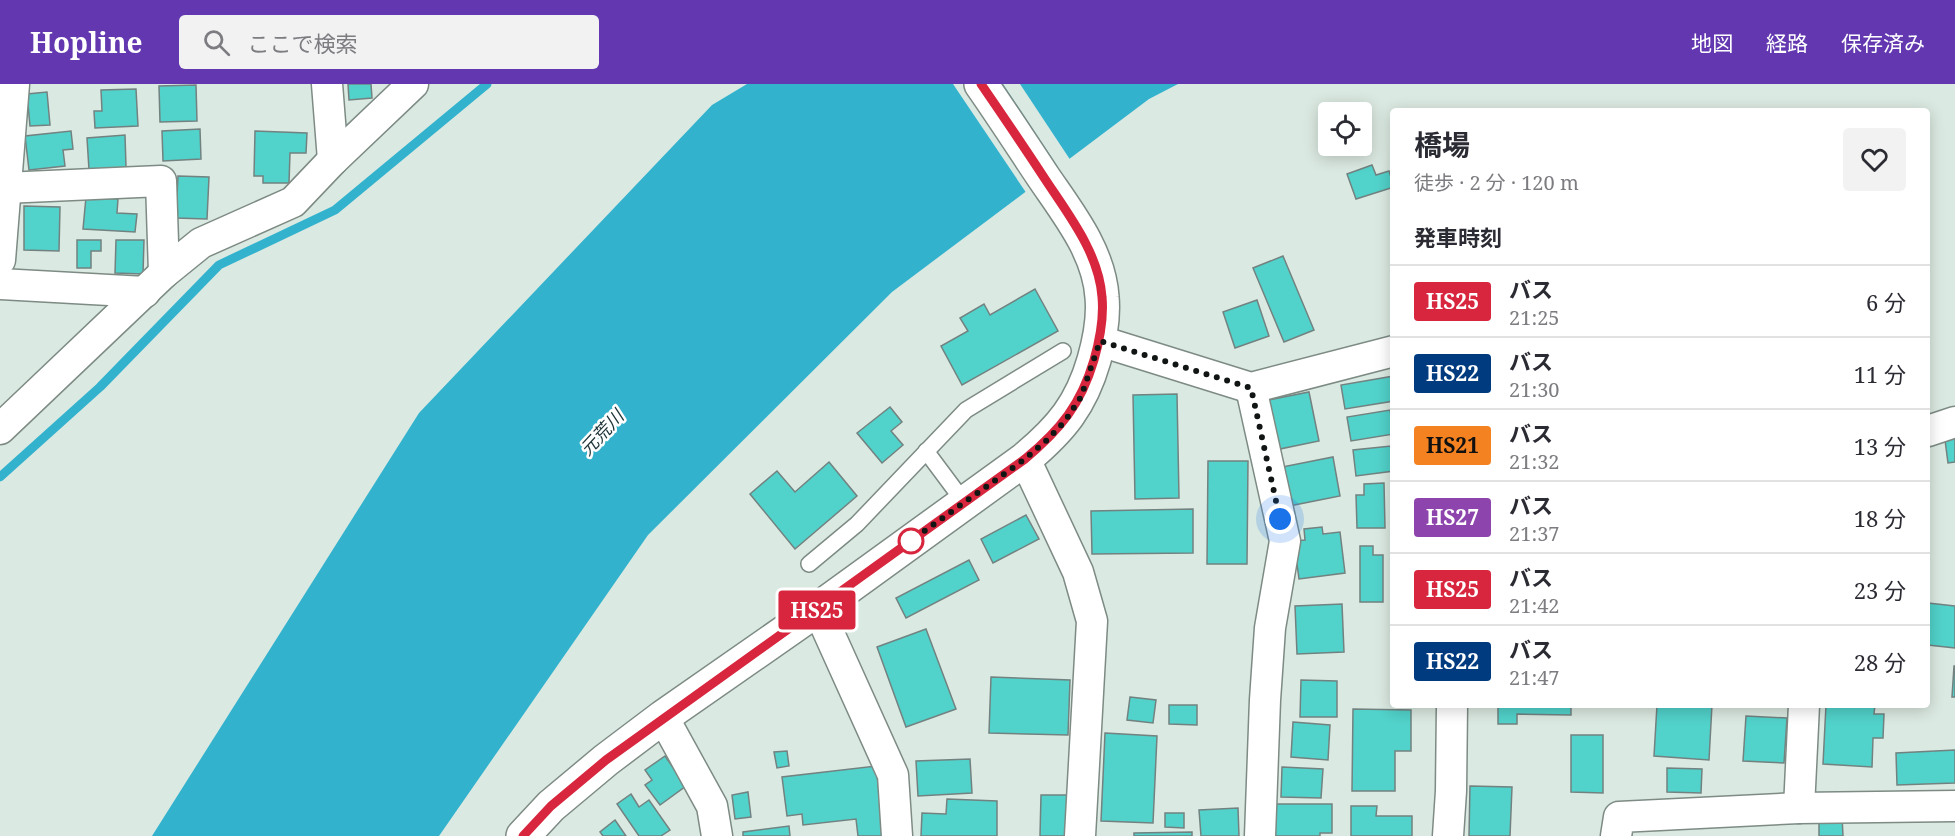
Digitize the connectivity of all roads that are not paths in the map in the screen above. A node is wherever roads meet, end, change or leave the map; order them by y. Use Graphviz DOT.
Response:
graph roads {
  1 [pos="14,84"];
  2 [pos="327,84"];
  3 [pos="413,84"];
  4 [pos="981,84"];
  5 [pos="333,160"];
  6 [pos="4,188"];
  7 [pos="0,260"];
  8 [pos="154,283"];
  9 [pos="0,284"];
  10 [pos="1100,341"];
  11 [pos="1063,351"];
  12 [pos="1390,352"];
  13 [pos="1251,388"];
  14 [pos="1955,422"];
  15 [pos="0,429"];
  16 [pos="1930,430"];
  17 [pos="926,451"];
  18 [pos="1025,459"];
  19 [pos="964,502"];
  20 [pos="809,564"];
  21 [pos="818,609"];
  22 [pos="1452,708"];
  23 [pos="1804,708"];
  24 [pos="663,717"];
  25 [pos="1955,806"];
  26 [pos="1799,808"];
  27 [pos="523,836"];
  28 [pos="717,836"];
  29 [pos="897,836"];
  30 [pos="1080,836"];
  31 [pos="1260,836"];
  32 [pos="1448,836"];
  33 [pos="1617,836"];
  1 -- 6 [label="street"];
  2 -- 5 [label="street"];
  3 -- 5 [label="street"];
  4 -- 10 [label="main road"];
  5 -- 8 [label="street"];
  6 -- 7 [label="street"];
  6 -- 8 [label="street"];
  8 -- 9 [label="street"];
  8 -- 15 [label="street"];
  10 -- 13 [label="street"];
  10 -- 18 [label="main road"];
  11 -- 17 [label="lane"];
  12 -- 13 [label="street"];
  13 -- 31 [label="street"];
  14 -- 16 [label="street"];
  17 -- 19 [label="lane"];
  17 -- 20 [label="lane"];
  18 -- 19 [label="main road"];
  18 -- 30 [label="street"];
  19 -- 21 [label="main road"];
  21 -- 24 [label="main road"];
  21 -- 29 [label="street"];
  22 -- 32 [label="street"];
  23 -- 26 [label="street"];
  24 -- 27 [label="main road"];
  24 -- 28 [label="street"];
  25 -- 26 [label="street"];
  26 -- 33 [label="street"];
}
